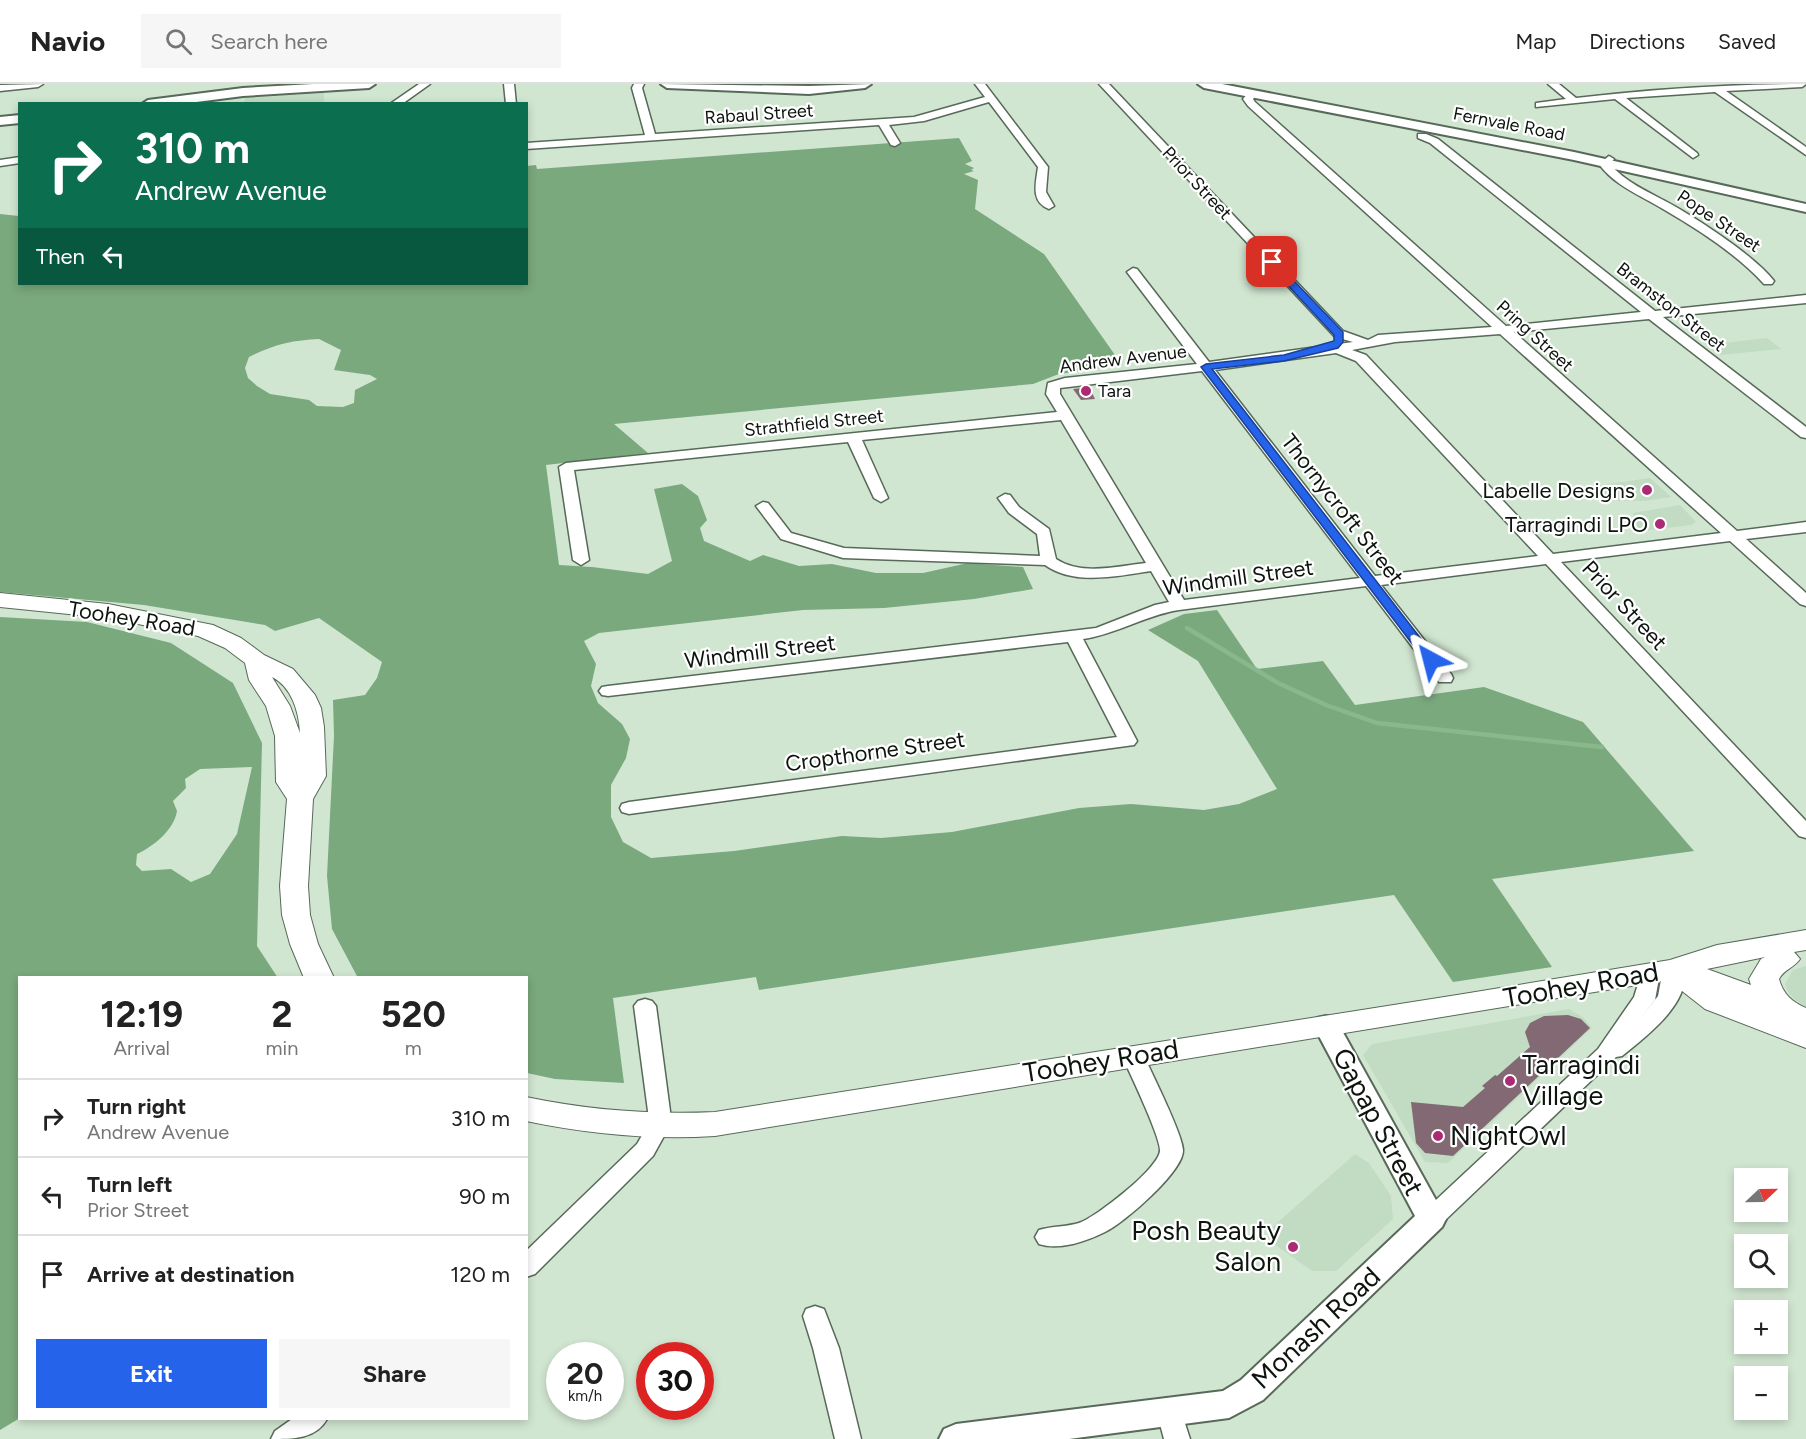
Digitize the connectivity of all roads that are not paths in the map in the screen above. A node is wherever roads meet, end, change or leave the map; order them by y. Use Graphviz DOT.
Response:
graph roads {
  1 [pos="38,84"];
  2 [pos="369,84"];
  3 [pos="426,84"];
  4 [pos="509,84"];
  5 [pos="639,84"];
  6 [pos="667,84"];
  7 [pos="866,84"];
  8 [pos="980,84"];
  9 [pos="1104,84"];
  10 [pos="1204,84"];
  11 [pos="1214,84"];
  12 [pos="1553,84"];
  13 [pos="1802,84"];
  14 [pos="341,85"];
  15 [pos="0,88"];
  16 [pos="1717,89"];
  17 [pos="1252,94"];
  18 [pos="1618,97"];
  19 [pos="991,99"];
  20 [pos="1574,101"];
  21 [pos="178,102"];
  22 [pos="398,102"];
  23 [pos="511,102"];
  24 [pos="1539,105"];
  25 [pos="18,119"];
  26 [pos="0,121"];
  27 [pos="882,122"];
  28 [pos="1422,136"];
  29 [pos="651,138"];
  30 [pos="895,143"];
  31 [pos="528,146"];
  32 [pos="1806,152"];
  33 [pos="1693,154"];
  34 [pos="18,160"];
  35 [pos="1607,161"];
  36 [pos="0,163"];
  37 [pos="1451,167"];
  38 [pos="1806,202"];
  39 [pos="1048,206"];
  40 [pos="1516,206"];
  41 [pos="1806,208"];
  42 [pos="1133,272"];
  43 [pos="1785,298"];
  44 [pos="1806,300"];
  45 [pos="1806,309"];
  46 [pos="1652,316"];
  47 [pos="1501,330"];
  48 [pos="1337,343"];
  49 [pos="1363,348"];
  50 [pos="1206,367"];
  51 [pos="1066,416"];
  52 [pos="1806,434"];
  53 [pos="853,437"];
  54 [pos="881,498"];
  55 [pos="1005,498"];
  56 [pos="763,506"];
  57 [pos="1806,527"];
  58 [pos="1733,536"];
  59 [pos="1550,559"];
  60 [pos="581,561"];
  61 [pos="1049,561"];
  62 [pos="1156,566"];
  63 [pos="1370,581"];
  64 [pos="0,600"];
  65 [pos="1806,601"];
  66 [pos="1179,605"];
  67 [pos="1073,636"];
  68 [pos="1445,678"];
  69 [pos="608,691"];
  70 [pos="628,808"];
  71 [pos="1806,832"];
  72 [pos="1799,951"];
  73 [pos="1666,970"];
  74 [pos="319,976"];
  75 [pos="645,1006"];
  76 [pos="1802,1024"];
  77 [pos="1326,1025"];
  78 [pos="1133,1056"];
  79 [pos="528,1109"];
  80 [pos="658,1127"];
  81 [pos="1431,1219"];
  82 [pos="1047,1236"];
  83 [pos="528,1265"];
  84 [pos="815,1316"];
  85 [pos="312,1420"];
  86 [pos="1173,1426"];
  87 [pos="284,1439"];
  88 [pos="848,1439"];
  89 [pos="956,1439"];
  1 -- 15 [label="street"];
  2 -- 14 [label="street"];
  3 -- 22 [label="street"];
  4 -- 23 [label="street"];
  5 -- 29 [label="street"];
  6 -- 7 [label="street"];
  8 -- 19 [label="street"];
  9 -- 48 [label="street, Prior Street"];
  10 -- 17 [label="street, Fernvale Road"];
  11 -- 35 [label="street, Fernvale Road"];
  12 -- 20 [label="street"];
  13 -- 16 [label="street"];
  14 -- 21 [label="street"];
  16 -- 18 [label="street"];
  16 -- 32 [label="street"];
  17 -- 35 [label="street, Fernvale Road"];
  17 -- 47 [label="street, Pring Street"];
  18 -- 20 [label="street"];
  18 -- 33 [label="street"];
  19 -- 27 [label="street, Rabaul Street"];
  19 -- 39 [label="street"];
  20 -- 24 [label="street"];
  25 -- 26 [label="street"];
  27 -- 29 [label="street, Rabaul Street"];
  27 -- 30 [label="street"];
  28 -- 40 [label="street, Bramston Street"];
  29 -- 31 [label="street, Rabaul Street"];
  34 -- 36 [label="street"];
  35 -- 38 [label="street, Fernvale Road"];
  35 -- 41 [label="street, Fernvale Road"];
  35 -- 43 [label="street, Pope Street"];
  37 -- 40 [label="street, Bramston Street"];
  40 -- 46 [label="street, Bramston Street"];
  42 -- 50 [label="street, Thornycroft Street"];
  43 -- 44 [label="street"];
  43 -- 45 [label="street, Pope Street"];
  43 -- 46 [label="street"];
  46 -- 47 [label="street"];
  46 -- 52 [label="street, Bramston Street"];
  47 -- 49 [label="street"];
  47 -- 58 [label="street, Pring Street"];
  48 -- 49 [label="street, Prior Street"];
  48 -- 50 [label="street, Andrew Avenue"];
  49 -- 59 [label="street, Prior Street"];
  50 -- 51 [label="street, Andrew Avenue"];
  50 -- 63 [label="street, Thornycroft Street"];
  51 -- 53 [label="street, Strathfield Street"];
  51 -- 62 [label="street"];
  53 -- 54 [label="street"];
  53 -- 60 [label="street, Strathfield Street"];
  55 -- 61 [label="street"];
  56 -- 61 [label="street"];
  57 -- 58 [label="street, Windmill Street"];
  58 -- 59 [label="street, Windmill Street"];
  58 -- 65 [label="street, Pring Street"];
  59 -- 63 [label="street, Windmill Street"];
  59 -- 71 [label="street, Prior Street"];
  61 -- 62 [label="street"];
  62 -- 66 [label="street"];
  63 -- 66 [label="street, Windmill Street"];
  63 -- 68 [label="street, Thornycroft Street"];
  64 -- 74 [label="main road, Toohey Road"];
  66 -- 67 [label="street, Windmill Street"];
  67 -- 69 [label="street, Windmill Street"];
  67 -- 70 [label="street, Cropthorne Street"];
  72 -- 73 [label="main road, Toohey Road"];
  72 -- 76 [label="main road"];
  73 -- 76 [label="main road"];
  73 -- 77 [label="main road, Toohey Road"];
  73 -- 81 [label="street, Monash Road"];
  75 -- 80 [label="street"];
  77 -- 78 [label="main road, Toohey Road"];
  77 -- 81 [label="street, Gapap Street"];
  78 -- 80 [label="main road, Toohey Road"];
  78 -- 82 [label="street"];
  79 -- 80 [label="main road, Toohey Road"];
  80 -- 83 [label="street"];
  81 -- 86 [label="street, Monash Road"];
  84 -- 88 [label="street"];
  85 -- 87 [label="street"];
  86 -- 89 [label="street, Monash Road"];
}
